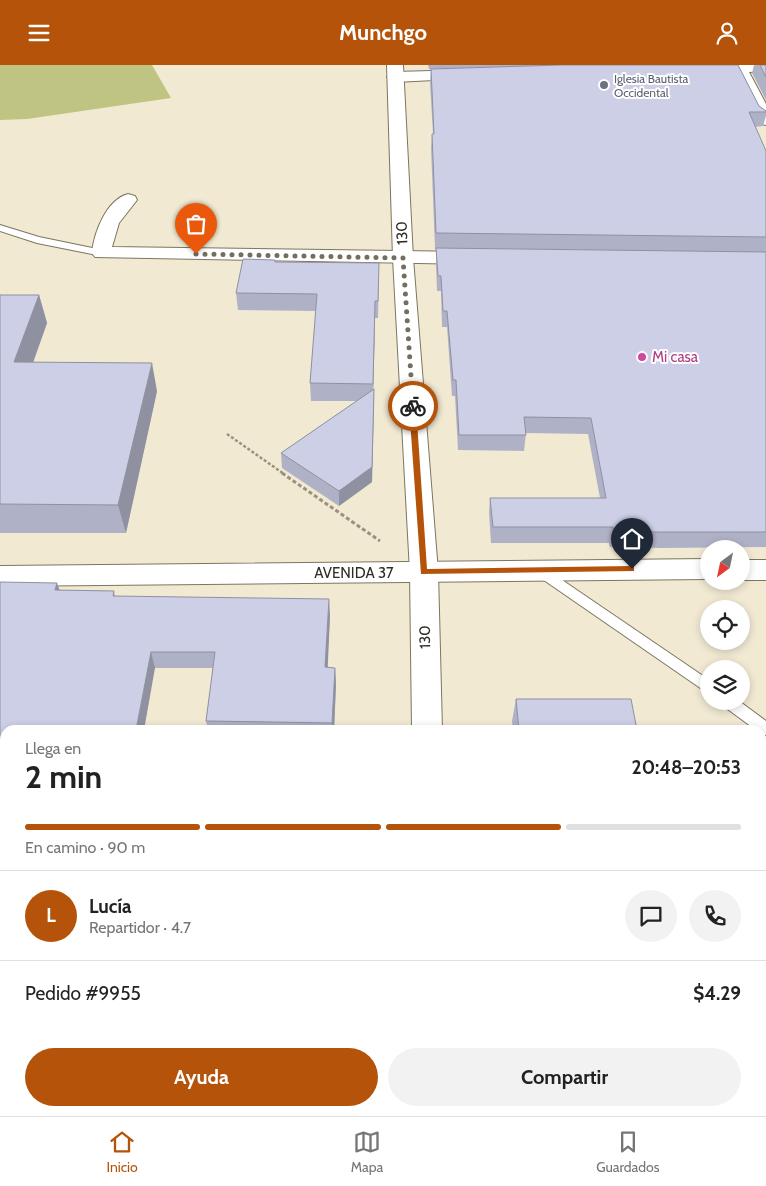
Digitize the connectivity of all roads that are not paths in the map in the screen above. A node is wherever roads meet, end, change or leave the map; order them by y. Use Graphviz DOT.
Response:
graph roads {
  1 [pos="714,65"];
  2 [pos="739,66"];
  3 [pos="766,66"];
  4 [pos="691,69"];
  5 [pos="395,71"];
  6 [pos="484,75"];
  7 [pos="766,120"];
  8 [pos="128,200"];
  9 [pos="0,227"];
  10 [pos="102,253"];
  11 [pos="403,258"];
  12 [pos="491,258"];
  13 [pos="700,569"];
  14 [pos="540,570"];
  15 [pos="750,570"];
  16 [pos="766,570"];
  17 [pos="424,572"];
  18 [pos="0,576"];
  19 [pos="700,683"];
  20 [pos="740,710"];
  21 [pos="427,725"];
  22 [pos="760,725"];
  1 -- 2 [label="street"];
  2 -- 3 [label="street"];
  2 -- 4 [label="street"];
  2 -- 7 [label="street"];
  5 -- 6 [label="street"];
  5 -- 11 [label="street, 130"];
  8 -- 10 [label="street"];
  9 -- 10 [label="lane"];
  10 -- 11 [label="street"];
  11 -- 12 [label="street"];
  11 -- 17 [label="street, 130"];
  13 -- 14 [label="street, AVENIDA 37"];
  14 -- 17 [label="street, AVENIDA 37"];
  14 -- 19 [label="lane"];
  15 -- 16 [label="street"];
  17 -- 18 [label="street, AVENIDA 37"];
  17 -- 21 [label="street, 130"];
  20 -- 22 [label="lane"];
}
